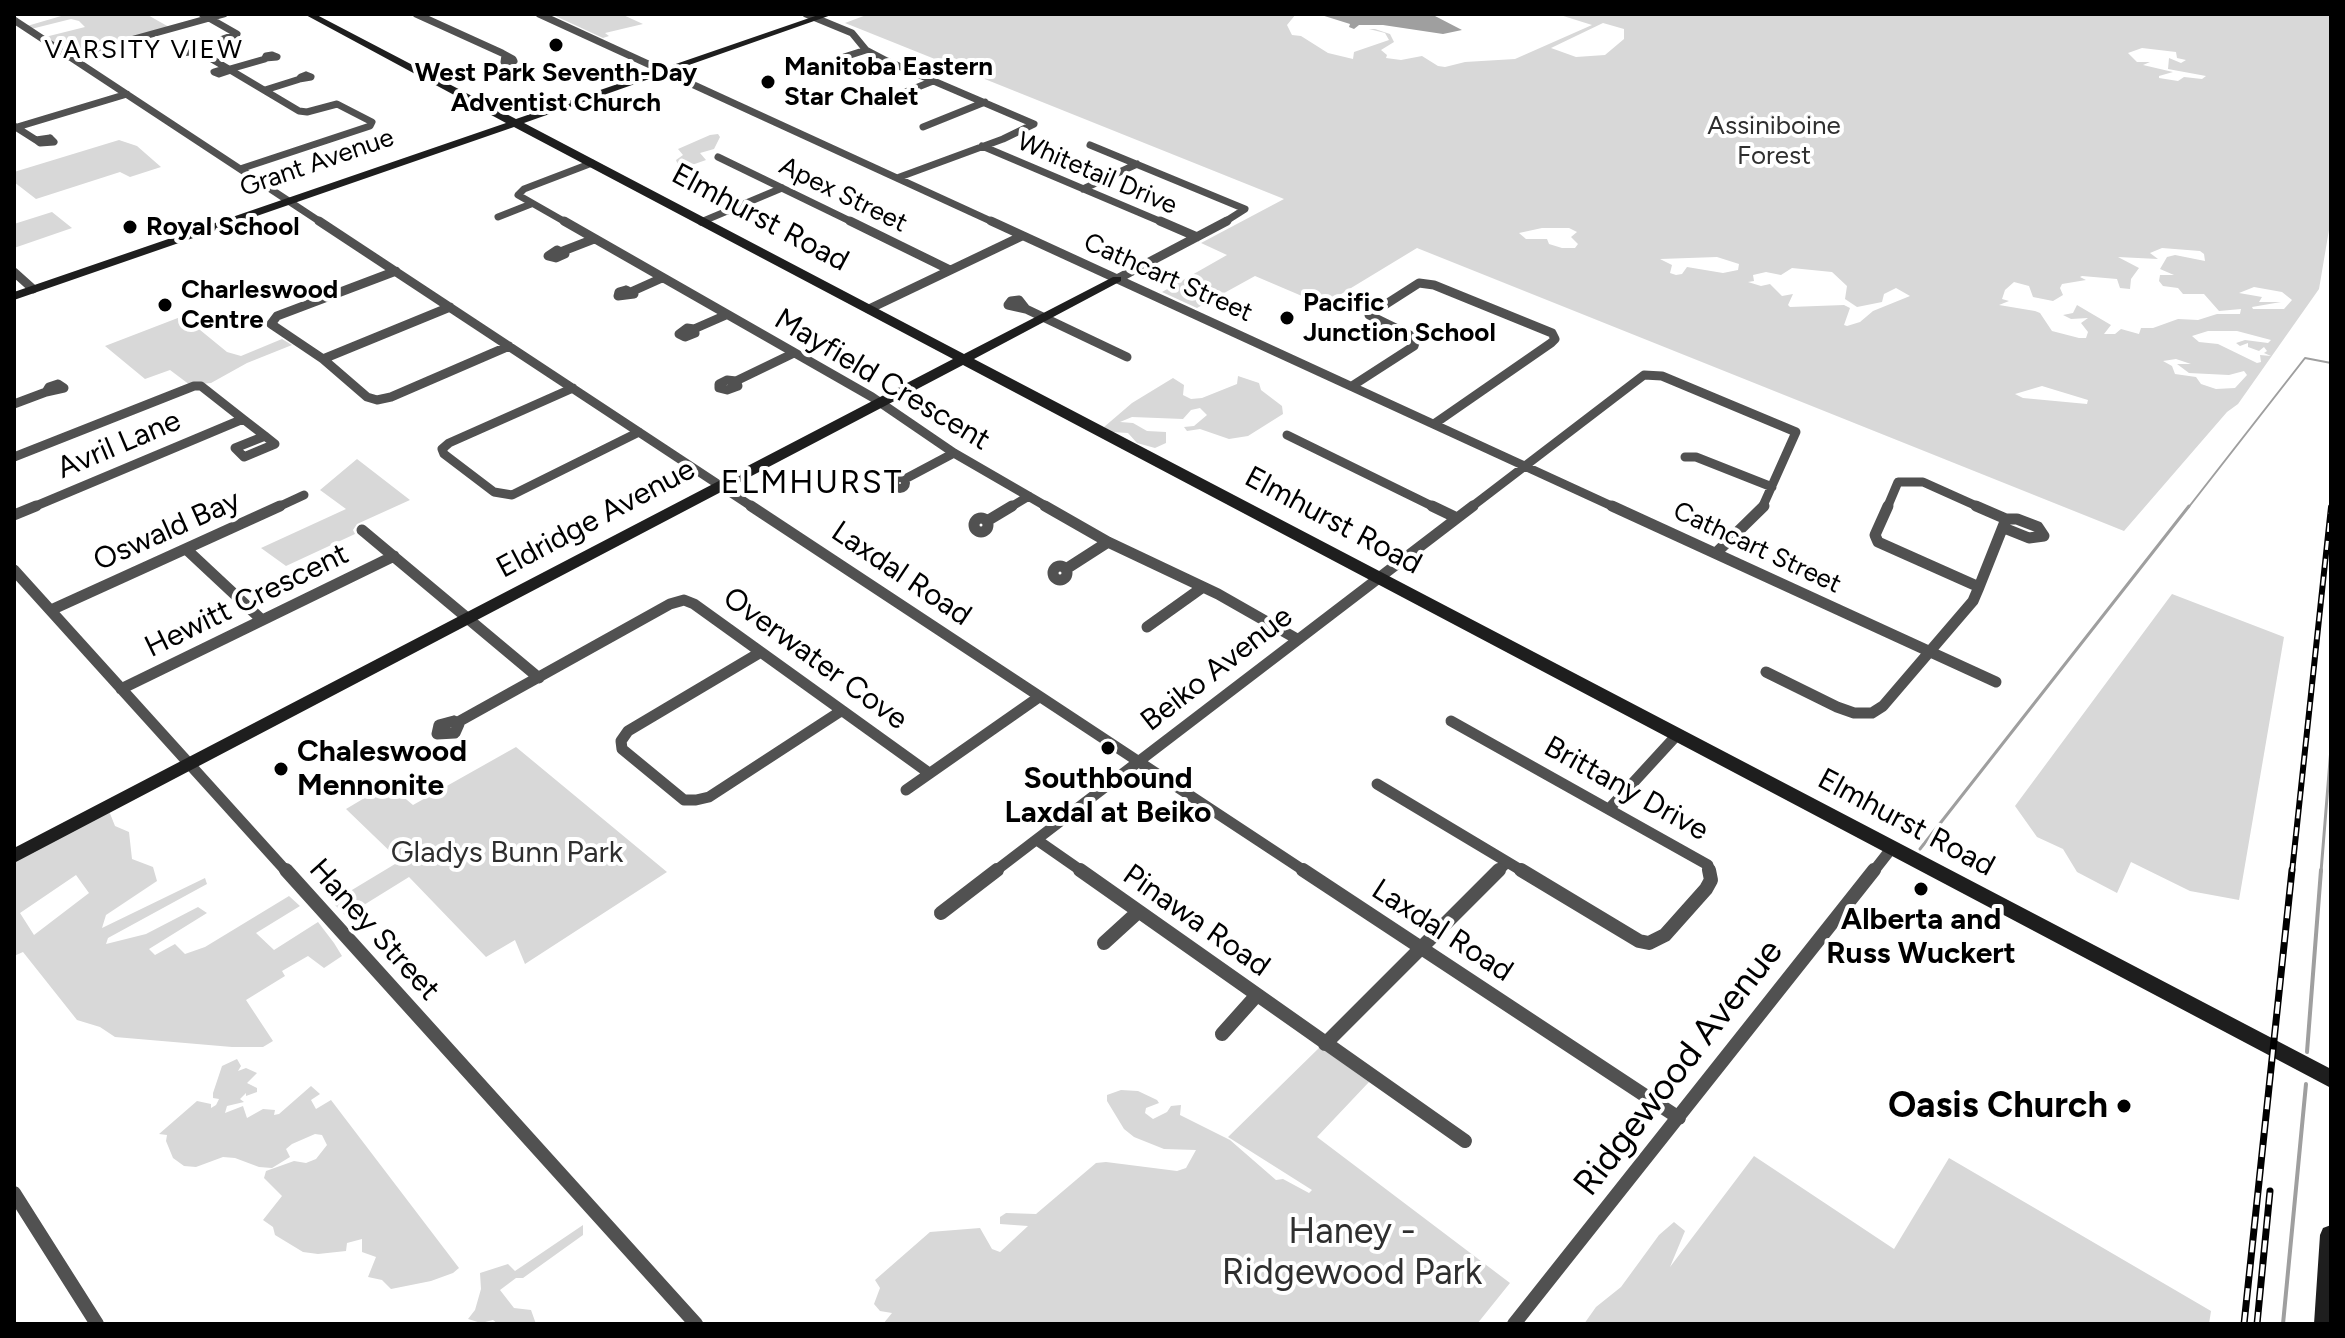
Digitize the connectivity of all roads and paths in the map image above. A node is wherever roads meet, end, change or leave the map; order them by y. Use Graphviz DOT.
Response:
graph roads {
  1 [pos="224,14"];
  2 [pos="308,14"];
  3 [pos="416,14"];
  4 [pos="539,14"];
  5 [pos="830,14"];
  6 [pos="205,16"];
  7 [pos="813,16"];
  8 [pos="14,20"];
  9 [pos="26,28"];
  10 [pos="14,31"];
  11 [pos="866,50"];
  12 [pos="505,55"];
  13 [pos="69,57"];
  14 [pos="265,59"];
  15 [pos="887,61"];
  16 [pos="229,69"];
  17 [pos="660,70"];
  18 [pos="300,79"];
  19 [pos="933,81"];
  20 [pos="265,90"];
  21 [pos="127,94"];
  22 [pos="985,102"];
  23 [pos="873,105"];
  24 [pos="512,121"];
  25 [pos="15,127"];
  26 [pos="923,127"];
  27 [pos="36,140"];
  28 [pos="1090,145"];
  29 [pos="982,146"];
  30 [pos="718,157"];
  31 [pos="592,163"];
  32 [pos="1137,164"];
  33 [pos="240,169"];
  34 [pos="897,178"];
  35 [pos="782,188"];
  36 [pos="1083,189"];
  37 [pos="287,199"];
  38 [pos="531,204"];
  39 [pos="498,217"];
  40 [pos="701,222"];
  41 [pos="1022,236"];
  42 [pos="1197,237"];
  43 [pos="594,239"];
  44 [pos="563,251"];
  45 [pos="950,270"];
  46 [pos="396,271"];
  47 [pos="14,272"];
  48 [pos="662,278"];
  49 [pos="1117,279"];
  50 [pos="30,287"];
  51 [pos="14,289"];
  52 [pos="633,291"];
  53 [pos="14,296"];
  54 [pos="450,307"];
  55 [pos="869,309"];
  56 [pos="1026,309"];
  57 [pos="726,315"];
  58 [pos="1044,317"];
  59 [pos="694,329"];
  60 [pos="509,346"];
  61 [pos="794,353"];
  62 [pos="1127,357"];
  63 [pos="323,359"];
  64 [pos="964,360"];
  65 [pos="736,381"];
  66 [pos="1352,386"];
  67 [pos="573,388"];
  68 [pos="46,392"];
  69 [pos="879,402"];
  70 [pos="14,404"];
  71 [pos="243,419"];
  72 [pos="1434,424"];
  73 [pos="639,432"];
  74 [pos="1287,435"];
  75 [pos="265,436"];
  76 [pos="954,453"];
  77 [pos="14,457"];
  78 [pos="1685,457"];
  79 [pos="1524,466"];
  80 [pos="905,479"];
  81 [pos="720,485"];
  82 [pos="1772,487"];
  83 [pos="304,495"];
  84 [pos="1029,496"];
  85 [pos="14,515"];
  86 [pos="1457,518"];
  87 [pos="987,521"];
  88 [pos="362,530"];
  89 [pos="1108,542"];
  90 [pos="186,549"];
  91 [pos="1716,553"];
  92 [pos="394,556"];
  93 [pos="1066,569"];
  94 [pos="14,570"];
  95 [pos="1378,579"];
  96 [pos="27,584"];
  97 [pos="1203,587"];
  98 [pos="1979,587"];
  99 [pos="15,590"];
  100 [pos="51,610"];
  101 [pos="469,617"];
  102 [pos="262,620"];
  103 [pos="1147,627"];
  104 [pos="1297,639"];
  105 [pos="761,652"];
  106 [pos="1930,652"];
  107 [pos="1766,672"];
  108 [pos="539,678"];
  109 [pos="1996,682"];
  110 [pos="121,689"];
  111 [pos="1039,697"];
  112 [pos="841,711"];
  113 [pos="1451,721"];
  114 [pos="458,722"];
  115 [pos="1676,736"];
  116 [pos="1139,762"];
  117 [pos="189,764"];
  118 [pos="929,773"];
  119 [pos="1377,784"];
  120 [pos="906,790"];
  121 [pos="1609,809"];
  122 [pos="1037,840"];
  123 [pos="1891,849"];
  124 [pos="14,856"];
  125 [pos="1506,863"];
  126 [pos="1138,912"];
  127 [pos="941,913"];
  128 [pos="1104,943"];
  129 [pos="1421,948"];
  130 [pos="1256,996"];
  131 [pos="1222,1034"];
  132 [pos="1325,1044"];
  133 [pos="2331,1079"];
  134 [pos="1679,1118"];
  135 [pos="1465,1141"];
  136 [pos="14,1193"];
  137 [pos="2331,1235"];
  138 [pos="97,1324"];
  139 [pos="696,1324"];
  140 [pos="1514,1324"];
  141 [pos="2326,1324"];
  1 -- 6 [label="street"];
  2 -- 24 [label="street, Elmhurst Road"];
  3 -- 12 [label="street"];
  4 -- 17 [label="street, Cathcart Street"];
  5 -- 7 [label="street, Grant Avenue"];
  6 -- 13 [label="street"];
  6 -- 16 [label="street"];
  7 -- 11 [label="street"];
  7 -- 17 [label="street, Grant Avenue"];
  8 -- 9 [label="street, Laxdal Road"];
  9 -- 10 [label="street"];
  9 -- 13 [label="street, Laxdal Road"];
  11 -- 15 [label="street"];
  11 -- 15 [label="street"];
  13 -- 21 [label="street, Laxdal Road"];
  14 -- 16 [label="street"];
  15 -- 19 [label="street"];
  16 -- 20 [label="street"];
  17 -- 24 [label="street, Grant Avenue"];
  17 -- 34 [label="street, Cathcart Street"];
  18 -- 20 [label="street"];
  19 -- 22 [label="street"];
  19 -- 23 [label="street"];
  20 -- 33 [label="street"];
  21 -- 25 [label="street"];
  21 -- 33 [label="street, Laxdal Road"];
  22 -- 26 [label="street"];
  22 -- 29 [label="street"];
  24 -- 31 [label="street, Elmhurst Road"];
  24 -- 37 [label="street, Grant Avenue"];
  25 -- 27 [label="street"];
  28 -- 32 [label="street"];
  29 -- 34 [label="street"];
  29 -- 36 [label="street, Whitetail Drive"];
  30 -- 35 [label="street, Apex Street"];
  31 -- 38 [label="street"];
  31 -- 40 [label="street, Elmhurst Road"];
  32 -- 36 [label="street"];
  32 -- 42 [label="street, Eldridge Avenue"];
  33 -- 37 [label="street, Laxdal Road"];
  34 -- 41 [label="street, Cathcart Street"];
  35 -- 40 [label="street"];
  35 -- 45 [label="street, Apex Street"];
  36 -- 42 [label="street, Whitetail Drive"];
  37 -- 46 [label="street, Laxdal Road"];
  37 -- 50 [label="street, Grant Avenue"];
  38 -- 39 [label="street"];
  38 -- 43 [label="street, Mayfield Crescent"];
  40 -- 55 [label="street, Elmhurst Road"];
  41 -- 45 [label="street"];
  41 -- 49 [label="street, Cathcart Street"];
  42 -- 49 [label="street, Eldridge Avenue"];
  43 -- 44 [label="street"];
  43 -- 48 [label="street, Mayfield Crescent"];
  45 -- 55 [label="street"];
  46 -- 54 [label="street, Laxdal Road"];
  46 -- 63 [label="street"];
  47 -- 50 [label="street"];
  48 -- 52 [label="street"];
  48 -- 57 [label="street, Mayfield Crescent"];
  49 -- 58 [label="street, Eldridge Avenue"];
  49 -- 66 [label="street, Cathcart Street"];
  50 -- 51 [label="street, Grant Avenue"];
  50 -- 53 [label="street, Grant Avenue"];
  54 -- 60 [label="street, Laxdal Road"];
  54 -- 63 [label="street"];
  55 -- 64 [label="street, Elmhurst Road"];
  56 -- 58 [label="street"];
  57 -- 59 [label="street"];
  57 -- 61 [label="street, Mayfield Crescent"];
  58 -- 62 [label="street"];
  58 -- 64 [label="street, Eldridge Avenue"];
  60 -- 63 [label="street"];
  60 -- 67 [label="street, Laxdal Road"];
  61 -- 65 [label="street"];
  61 -- 69 [label="street, Mayfield Crescent"];
  64 -- 69 [label="street, Eldridge Avenue"];
  64 -- 95 [label="street, Elmhurst Road"];
  66 -- 72 [label="street, Cathcart Street"];
  66 -- 72 [label="street"];
  67 -- 73 [label="street, Laxdal Road"];
  67 -- 73 [label="street"];
  68 -- 70 [label="street"];
  69 -- 76 [label="street, Mayfield Crescent"];
  69 -- 81 [label="street, Eldridge Avenue"];
  71 -- 75 [label="street, Avril Lane"];
  71 -- 77 [label="street, Avril Lane"];
  71 -- 85 [label="street, Avril Lane"];
  72 -- 79 [label="street, Cathcart Street"];
  73 -- 81 [label="street, Laxdal Road"];
  74 -- 86 [label="street"];
  76 -- 80 [label="street"];
  76 -- 84 [label="street, Mayfield Crescent"];
  78 -- 82 [label="street"];
  79 -- 82 [label="street, Beiko Avenue"];
  79 -- 86 [label="street, Beiko Avenue"];
  79 -- 91 [label="street, Cathcart Street"];
  81 -- 101 [label="street, Eldridge Avenue"];
  81 -- 111 [label="street, Laxdal Road"];
  82 -- 91 [label="street"];
  83 -- 90 [label="street, Oswald Bay"];
  84 -- 87 [label="street"];
  84 -- 89 [label="street, Mayfield Crescent"];
  86 -- 95 [label="street, Beiko Avenue"];
  88 -- 92 [label="street, Hewitt Crescent"];
  89 -- 93 [label="street"];
  89 -- 97 [label="street, Mayfield Crescent"];
  90 -- 100 [label="street, Oswald Bay"];
  90 -- 102 [label="street"];
  91 -- 106 [label="street, Cathcart Street"];
  92 -- 101 [label="street, Hewitt Crescent"];
  92 -- 102 [label="street, Hewitt Crescent"];
  94 -- 96 [label="street, Haney Street"];
  95 -- 104 [label="street, Beiko Avenue"];
  95 -- 115 [label="street, Elmhurst Road"];
  96 -- 99 [label="street"];
  96 -- 100 [label="street, Haney Street"];
  97 -- 103 [label="street"];
  97 -- 104 [label="street, Mayfield Crescent"];
  98 -- 98 [label="street"];
  98 -- 106 [label="street"];
  100 -- 110 [label="street, Haney Street"];
  101 -- 108 [label="street, Hewitt Crescent"];
  101 -- 117 [label="street, Eldridge Avenue"];
  102 -- 110 [label="street, Hewitt Crescent"];
  104 -- 116 [label="street, Beiko Avenue"];
  105 -- 108 [label="street, Overwater Cove"];
  105 -- 112 [label="street, Overwater Cove"];
  105 -- 112 [label="street"];
  106 -- 107 [label="street"];
  106 -- 109 [label="street, Cathcart Street"];
  108 -- 114 [label="street, Overwater Cove"];
  110 -- 117 [label="street, Haney Street"];
  111 -- 116 [label="street, Laxdal Road"];
  111 -- 118 [label="street"];
  112 -- 118 [label="street, Overwater Cove"];
  113 -- 121 [label="street, Brittany Drive"];
  115 -- 121 [label="street"];
  115 -- 123 [label="street, Elmhurst Road"];
  116 -- 122 [label="street, Beiko Avenue"];
  116 -- 129 [label="street, Laxdal Road"];
  117 -- 124 [label="street, Eldridge Avenue"];
  117 -- 139 [label="street, Haney Street"];
  118 -- 120 [label="street"];
  119 -- 125 [label="street, Brittany Drive"];
  121 -- 125 [label="street, Brittany Drive"];
  122 -- 126 [label="street, Pinawa Road"];
  122 -- 127 [label="street, Beiko Avenue"];
  123 -- 133 [label="street, Elmhurst Road"];
  123 -- 134 [label="street, Ridgewood Avenue"];
  125 -- 129 [label="street"];
  126 -- 128 [label="street"];
  126 -- 130 [label="street, Pinawa Road"];
  129 -- 132 [label="street"];
  129 -- 134 [label="street, Laxdal Road"];
  130 -- 131 [label="street"];
  130 -- 132 [label="street, Pinawa Road"];
  132 -- 135 [label="street, Pinawa Road"];
  134 -- 140 [label="street, Ridgewood Avenue"];
  136 -- 138 [label="street"];
  137 -- 141 [label="street"];
}
